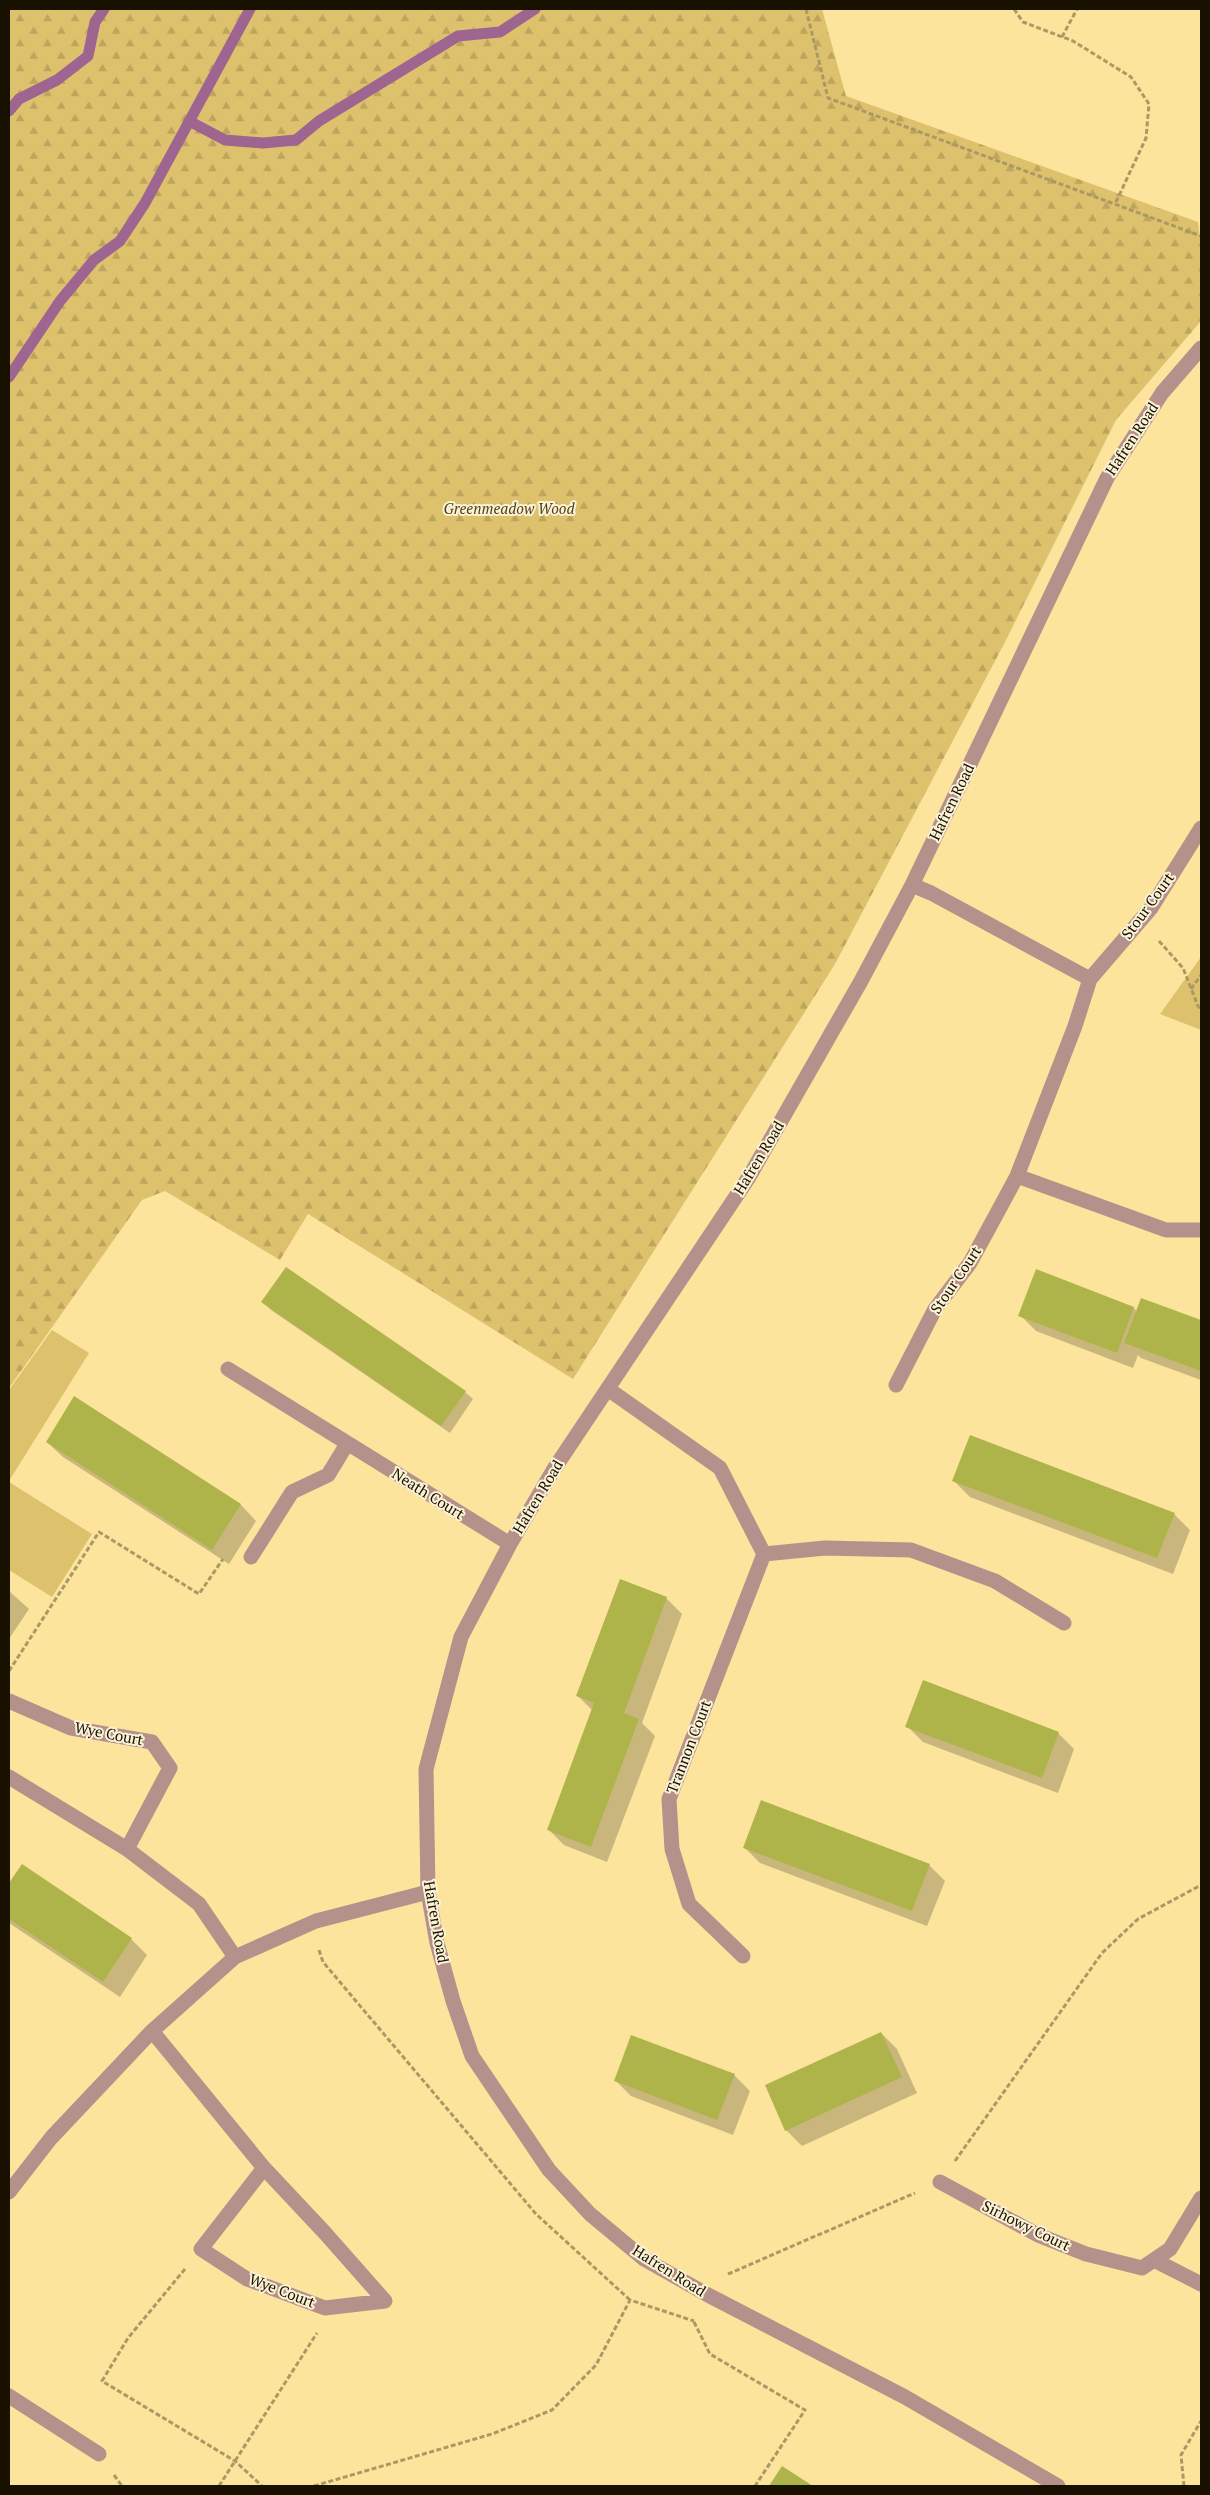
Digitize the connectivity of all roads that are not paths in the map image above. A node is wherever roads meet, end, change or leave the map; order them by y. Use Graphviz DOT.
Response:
graph roads {
  1 [pos="1201,348"];
  2 [pos="1201,828"];
  3 [pos="912,885"];
  4 [pos="1090,979"];
  5 [pos="1017,1176"];
  6 [pos="1201,1230"];
  7 [pos="228,1369"];
  8 [pos="896,1385"];
  9 [pos="608,1390"];
  10 [pos="347,1444"];
  11 [pos="510,1544"];
  12 [pos="764,1554"];
  13 [pos="251,1557"];
  14 [pos="1064,1623"];
  15 [pos="9,1701"];
  16 [pos="9,1777"];
  17 [pos="127,1848"];
  18 [pos="428,1892"];
  19 [pos="743,1956"];
  20 [pos="235,1957"];
  21 [pos="152,2031"];
  22 [pos="264,2168"];
  23 [pos="940,2182"];
  24 [pos="9,2192"];
  25 [pos="1201,2198"];
  26 [pos="1154,2260"];
  27 [pos="1201,2284"];
  28 [pos="9,2396"];
  29 [pos="99,2454"];
  30 [pos="1058,2486"];
  1 -- 3 [label="street, Hafren Road"];
  2 -- 4 [label="street, Stour Court"];
  3 -- 4 [label="street"];
  3 -- 9 [label="street, Hafren Road"];
  4 -- 5 [label="street, Stour Court"];
  5 -- 6 [label="street"];
  5 -- 8 [label="street, Stour Court"];
  7 -- 10 [label="street, Neath Court"];
  9 -- 11 [label="street, Hafren Road"];
  9 -- 12 [label="street"];
  10 -- 11 [label="street, Neath Court"];
  10 -- 13 [label="street"];
  11 -- 18 [label="street, Hafren Road"];
  12 -- 14 [label="street"];
  12 -- 19 [label="street, Trannon Court"];
  15 -- 17 [label="street, Wye Court"];
  16 -- 17 [label="street"];
  17 -- 20 [label="street"];
  18 -- 20 [label="street"];
  18 -- 30 [label="street, Hafren Road"];
  20 -- 21 [label="street"];
  21 -- 22 [label="street, Wye Court"];
  21 -- 24 [label="street"];
  22 -- 22 [label="street, Wye Court"];
  23 -- 26 [label="street, Sirhowy Court"];
  25 -- 26 [label="street, Sirhowy Court"];
  26 -- 27 [label="street"];
  28 -- 29 [label="street"];
}
